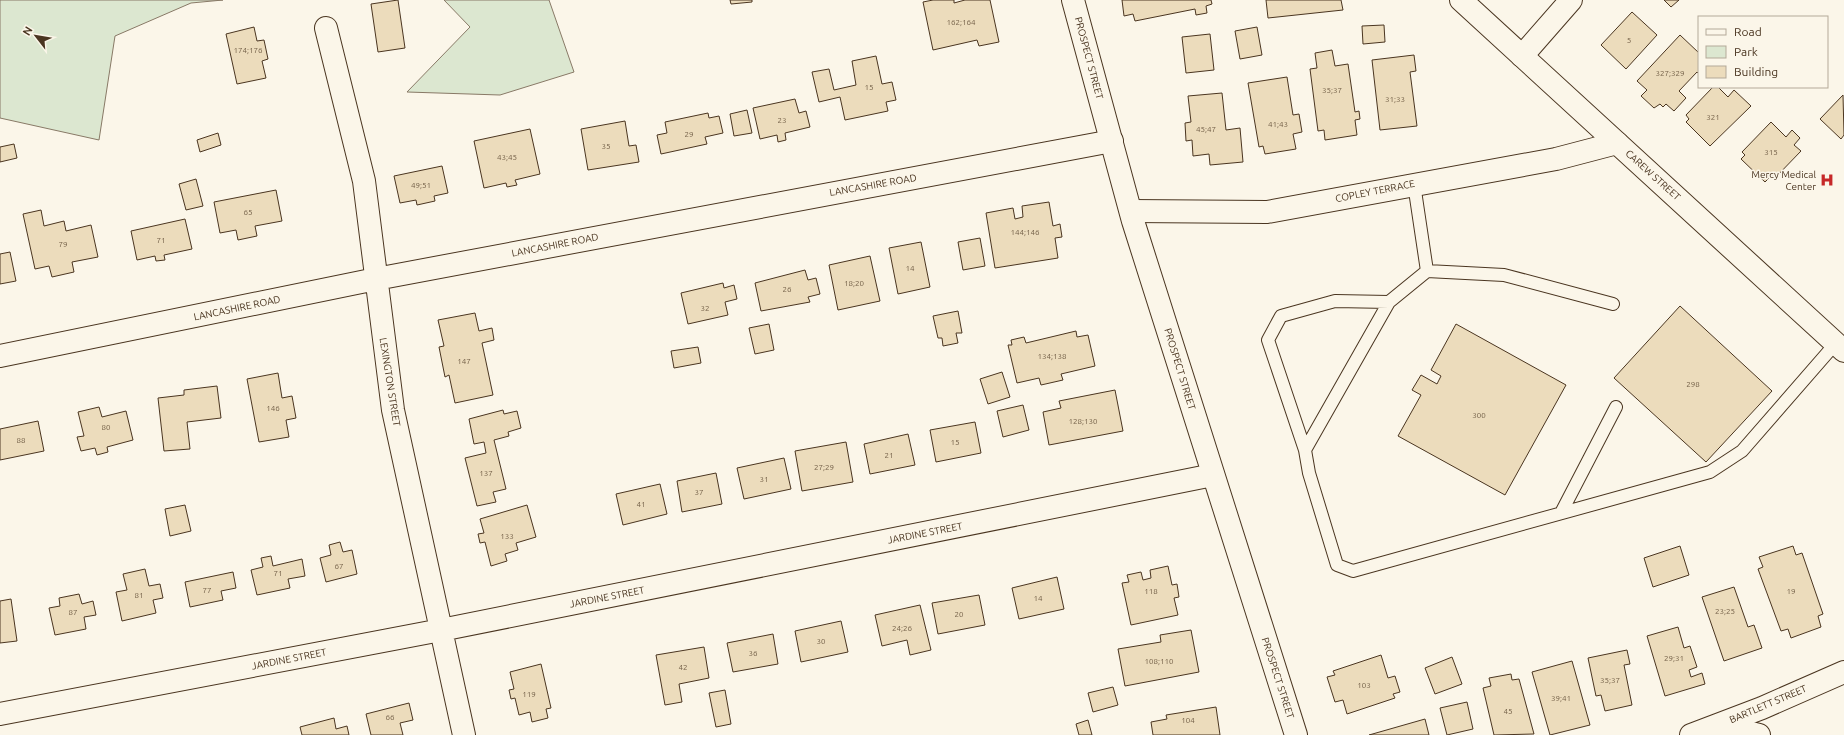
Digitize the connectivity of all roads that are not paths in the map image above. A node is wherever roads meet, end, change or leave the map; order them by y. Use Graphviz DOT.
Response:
graph roads {
  1 [pos="1073,0"];
  2 [pos="1461,0"];
  3 [pos="1571,0"];
  4 [pos="326,28"];
  5 [pos="1522,56"];
  6 [pos="1112,141"];
  7 [pos="1617,143"];
  8 [pos="1414,184"];
  9 [pos="1131,211"];
  10 [pos="1427,271"];
  11 [pos="376,279"];
  12 [pos="1389,302"];
  13 [pos="1613,304"];
  14 [pos="1840,347"];
  15 [pos="0,356"];
  16 [pos="1616,407"];
  17 [pos="1305,450"];
  18 [pos="1213,475"];
  19 [pos="1561,513"];
  20 [pos="441,630"];
  21 [pos="1844,672"];
  22 [pos="0,714"];
  23 [pos="1718,725"];
  24 [pos="464,735"];
  25 [pos="1296,735"];
  26 [pos="1691,735"];
  27 [pos="1759,735"];
  1 -- 6 [label="street, PROSPECT STREET"];
  2 -- 5 [label="street, CAREW STREET"];
  3 -- 5 [label="street"];
  4 -- 11 [label="street, LEXINGTON STREET"];
  5 -- 7 [label="street, CAREW STREET"];
  6 -- 9 [label="street, PROSPECT STREET"];
  6 -- 11 [label="street, LANCASHIRE ROAD"];
  7 -- 8 [label="street, COPLEY TERRACE"];
  7 -- 14 [label="street, CAREW STREET"];
  8 -- 9 [label="street, COPLEY TERRACE"];
  8 -- 10 [label="lane"];
  9 -- 18 [label="street, PROSPECT STREET"];
  10 -- 12 [label="lane"];
  10 -- 13 [label="lane"];
  11 -- 15 [label="street, LANCASHIRE ROAD"];
  11 -- 20 [label="street, LEXINGTON STREET"];
  12 -- 17 [label="lane"];
  12 -- 17 [label="lane"];
  14 -- 19 [label="lane"];
  16 -- 19 [label="lane"];
  17 -- 19 [label="lane"];
  18 -- 20 [label="street, JARDINE STREET"];
  18 -- 25 [label="street, PROSPECT STREET"];
  20 -- 22 [label="street, JARDINE STREET"];
  20 -- 24 [label="street, LEXINGTON STREET"];
  21 -- 23 [label="street, BARTLETT STREET"];
  23 -- 26 [label="street, BARTLETT STREET"];
  23 -- 27 [label="street"];
}
